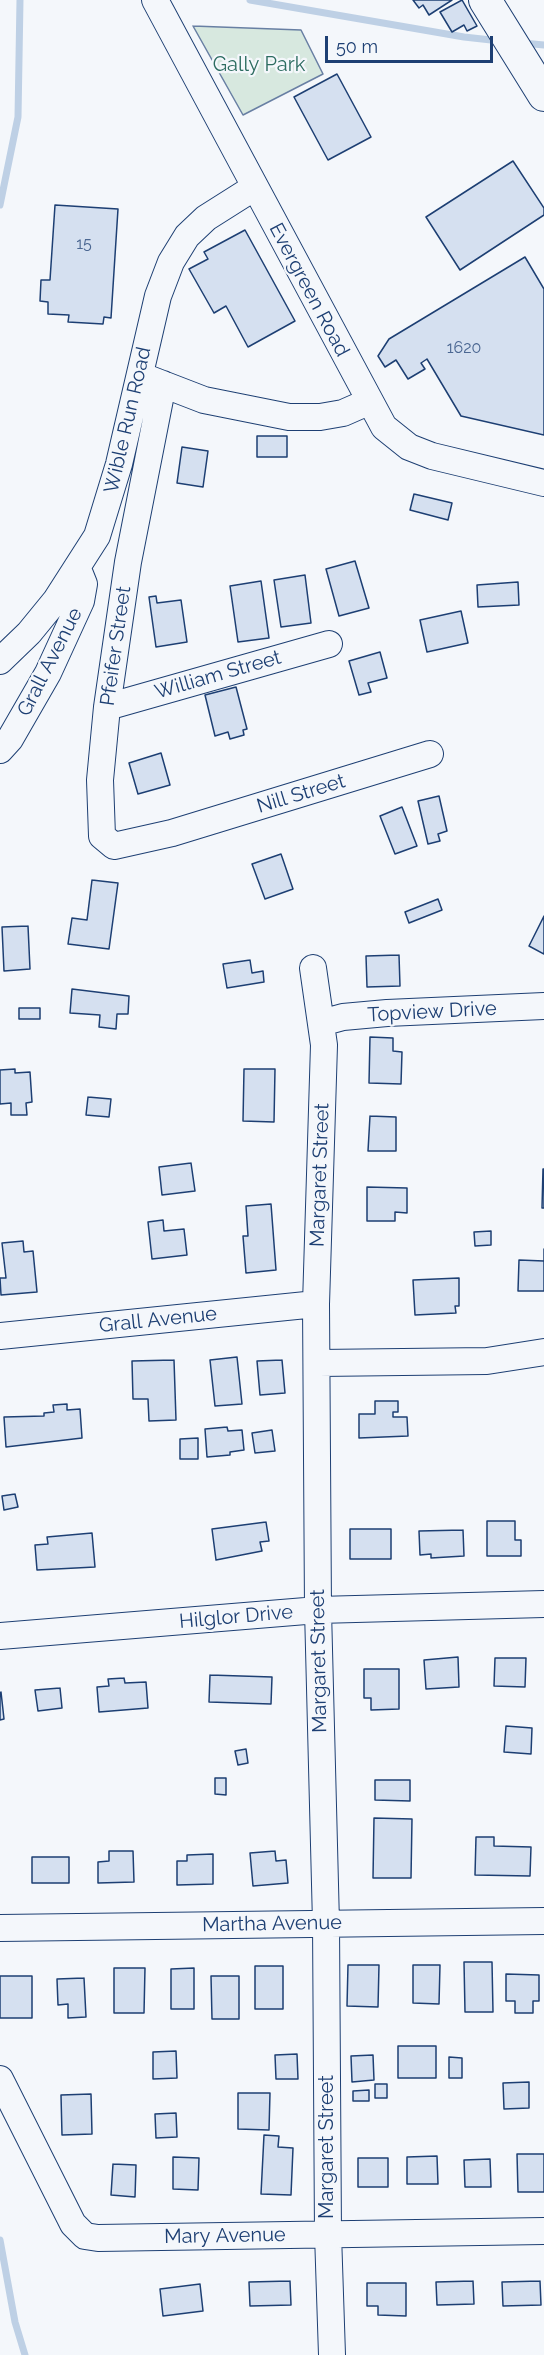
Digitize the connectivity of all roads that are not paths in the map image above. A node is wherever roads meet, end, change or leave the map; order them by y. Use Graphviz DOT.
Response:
graph roads {
  1 [pos="155,0"];
  2 [pos="490,9"];
  3 [pos="537,84"];
  4 [pos="255,187"];
  5 [pos="138,375"];
  6 [pos="163,384"];
  7 [pos="368,402"];
  8 [pos="544,483"];
  9 [pos="78,569"];
  10 [pos="329,644"];
  11 [pos="0,661"];
  12 [pos="107,707"];
  13 [pos="0,750"];
  14 [pos="430,754"];
  15 [pos="172,833"];
  16 [pos="313,968"];
  17 [pos="544,1006"];
  18 [pos="321,1023"];
  19 [pos="316,1304"];
  20 [pos="0,1336"];
  21 [pos="544,1352"];
  22 [pos="319,1363"];
  23 [pos="544,1604"];
  24 [pos="318,1610"];
  25 [pos="0,1636"];
  26 [pos="544,1921"];
  27 [pos="326,1923"];
  28 [pos="0,1928"];
  29 [pos="0,2079"];
  30 [pos="544,2230"];
  31 [pos="328,2234"];
  32 [pos="332,2355"];
  1 -- 4 [label="street, Evergreen Road"];
  2 -- 3 [label="main road"];
  4 -- 5 [label="street, Wible Run Road"];
  4 -- 7 [label="street, Evergreen Road"];
  5 -- 6 [label="street"];
  5 -- 9 [label="street, Wible Run Road"];
  6 -- 7 [label="street"];
  6 -- 12 [label="street, Pfeifer Street"];
  7 -- 8 [label="street, Evergreen Road"];
  9 -- 11 [label="street, Wible Run Road"];
  9 -- 13 [label="street, Grall Avenue"];
  10 -- 12 [label="street, William Street"];
  12 -- 15 [label="street, Pfeifer Street"];
  14 -- 15 [label="street, Nill Street"];
  16 -- 18 [label="street, Margaret Street"];
  17 -- 18 [label="street, Topview Drive"];
  18 -- 19 [label="street, Margaret Street"];
  19 -- 20 [label="street, Grall Avenue"];
  19 -- 22 [label="street, Margaret Street"];
  21 -- 22 [label="street"];
  22 -- 24 [label="street, Margaret Street"];
  23 -- 24 [label="street, Hilglor Drive"];
  24 -- 25 [label="street, Hilglor Drive"];
  24 -- 27 [label="street, Margaret Street"];
  26 -- 27 [label="street, Martha Avenue"];
  27 -- 28 [label="street, Martha Avenue"];
  27 -- 31 [label="street, Margaret Street"];
  29 -- 31 [label="street, Mary Avenue"];
  30 -- 31 [label="street, Mary Avenue"];
  31 -- 32 [label="street, Margaret Street"];
}
